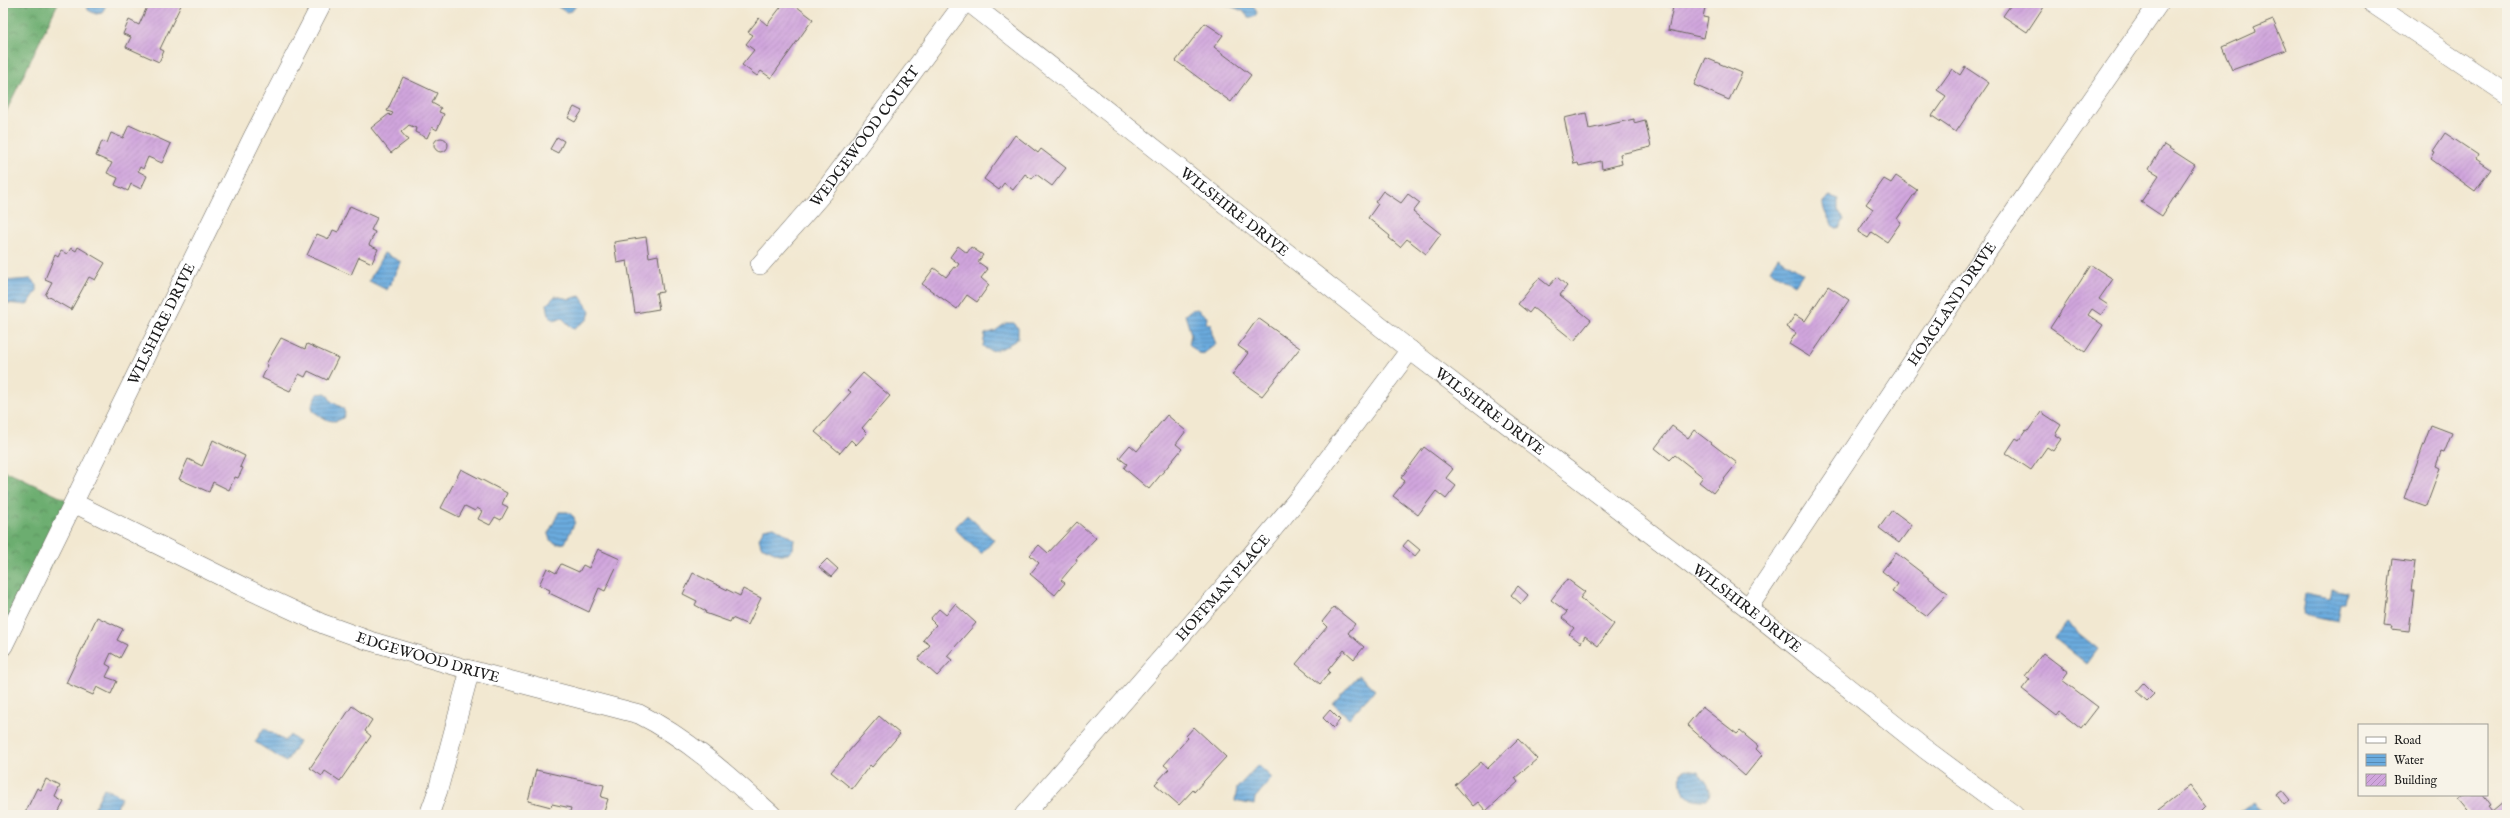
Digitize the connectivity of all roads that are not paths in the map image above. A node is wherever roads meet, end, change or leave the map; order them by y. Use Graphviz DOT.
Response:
graph roads {
  1 [pos="322,3"];
  2 [pos="964,3"];
  3 [pos="970,3"];
  4 [pos="2159,3"];
  5 [pos="2372,3"];
  6 [pos="2507,94"];
  7 [pos="760,265"];
  8 [pos="1410,350"];
  9 [pos="74,503"];
  10 [pos="1748,608"];
  11 [pos="3,646"];
  12 [pos="470,670"];
  13 [pos="429,815"];
  14 [pos="772,815"];
  15 [pos="1024,815"];
  16 [pos="2014,815"];
  1 -- 9 [label="street, WILSHIRE DRIVE"];
  2 -- 7 [label="street, WEDGEWOOD COURT"];
  3 -- 8 [label="street, WILSHIRE DRIVE"];
  4 -- 10 [label="street, HOAGLAND DRIVE"];
  5 -- 6 [label="street"];
  8 -- 10 [label="street, WILSHIRE DRIVE"];
  8 -- 15 [label="street, HOFFMAN PLACE"];
  9 -- 11 [label="street, WILSHIRE DRIVE"];
  9 -- 12 [label="street, EDGEWOOD DRIVE"];
  10 -- 16 [label="street, WILSHIRE DRIVE"];
  12 -- 13 [label="street"];
  12 -- 14 [label="street, EDGEWOOD DRIVE"];
}
